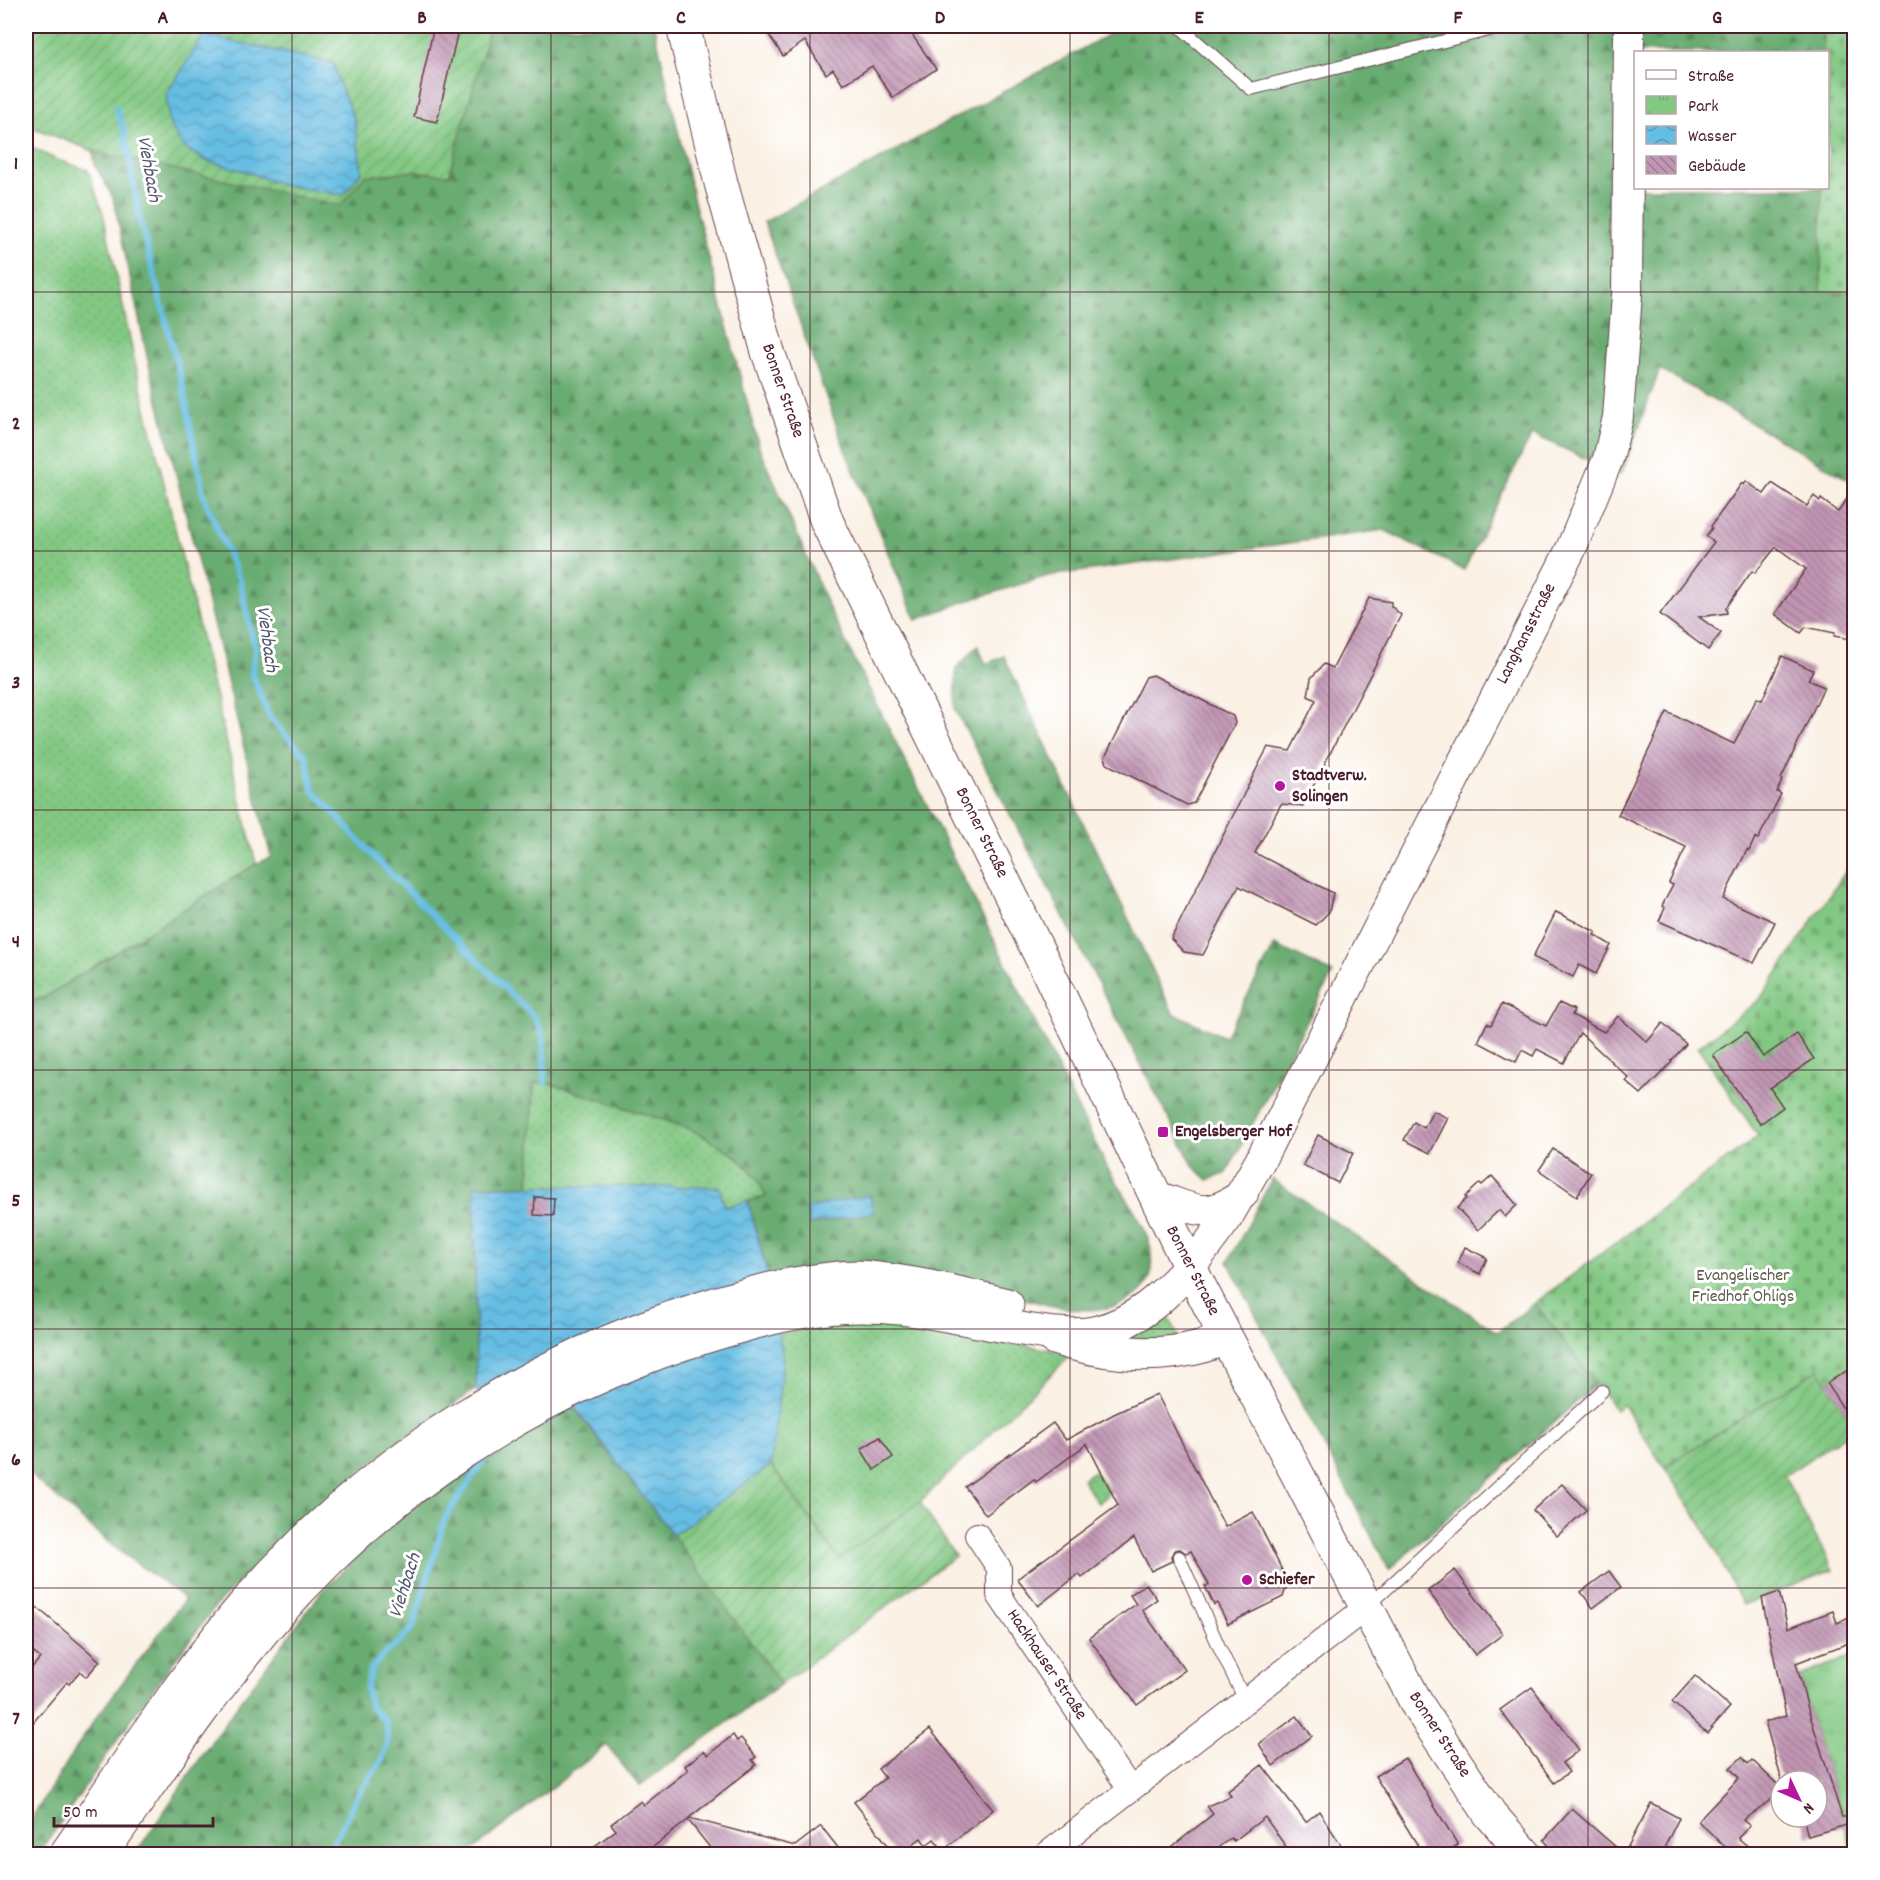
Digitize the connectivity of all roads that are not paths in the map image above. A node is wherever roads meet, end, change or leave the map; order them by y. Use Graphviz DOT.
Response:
graph roads {
  1 [pos="683,26"];
  2 [pos="1179,26"];
  3 [pos="1505,26"];
  4 [pos="1629,26"];
  5 [pos="1243,1194"];
  6 [pos="1155,1196"];
  7 [pos="1190,1268"];
  8 [pos="817,1295"];
  9 [pos="1120,1324"];
  10 [pos="1032,1331"];
  11 [pos="1226,1338"];
  12 [pos="1602,1391"];
  13 [pos="343,1526"];
  14 [pos="977,1535"];
  15 [pos="1179,1557"];
  16 [pos="1367,1607"];
  17 [pos="1246,1702"];
  18 [pos="1131,1789"];
  19 [pos="66,1854"];
  20 [pos="101,1854"];
  21 [pos="1047,1854"];
  22 [pos="1525,1854"];
  1 -- 6 [label="main road, Bonner Straße"];
  2 -- 3 [label="lane"];
  4 -- 5 [label="street, Langhansstraße"];
  5 -- 6 [label="street"];
  5 -- 7 [label="street, Langhansstraße"];
  6 -- 7 [label="main road, Bonner Straße"];
  7 -- 9 [label="main road"];
  7 -- 11 [label="main road, Bonner Straße"];
  8 -- 9 [label="main road"];
  8 -- 10 [label="main road"];
  8 -- 13 [label="main road"];
  9 -- 10 [label="main road"];
  10 -- 11 [label="main road"];
  11 -- 16 [label="main road, Bonner Straße"];
  12 -- 16 [label="lane"];
  13 -- 19 [label="main road"];
  13 -- 20 [label="main road"];
  14 -- 18 [label="street, Hackhauser Straße"];
  15 -- 17 [label="lane"];
  16 -- 17 [label="street"];
  16 -- 22 [label="main road, Bonner Straße"];
  17 -- 18 [label="street"];
  18 -- 21 [label="street"];
}
